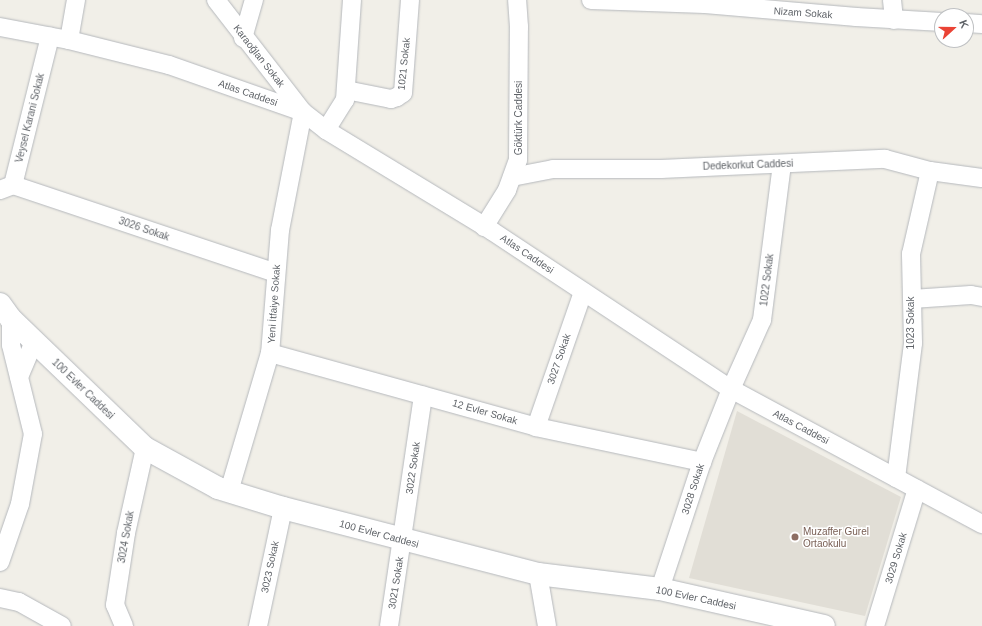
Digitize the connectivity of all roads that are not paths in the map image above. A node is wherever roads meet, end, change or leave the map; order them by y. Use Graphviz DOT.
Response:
graph roads {
  1 [pos="76,0"];
  2 [pos="216,0"];
  3 [pos="254,0"];
  4 [pos="351,0"];
  5 [pos="410,0"];
  6 [pos="517,0"];
  7 [pos="591,0"];
  8 [pos="892,0"];
  9 [pos="735,4"];
  10 [pos="894,20"];
  11 [pos="934,22"];
  12 [pos="0,27"];
  13 [pos="50,37"];
  14 [pos="243,38"];
  15 [pos="69,40"];
  16 [pos="346,90"];
  17 [pos="303,112"];
  18 [pos="326,130"];
  19 [pos="782,164"];
  20 [pos="930,170"];
  21 [pos="512,176"];
  22 [pos="982,178"];
  23 [pos="7,187"];
  24 [pos="484,227"];
  25 [pos="276,273"];
  26 [pos="583,292"];
  27 [pos="982,297"];
  28 [pos="912,298"];
  29 [pos="5,312"];
  30 [pos="34,342"];
  31 [pos="270,352"];
  32 [pos="19,376"];
  33 [pos="731,390"];
  34 [pos="423,395"];
  35 [pos="536,427"];
  36 [pos="145,448"];
  37 [pos="702,462"];
  38 [pos="896,478"];
  39 [pos="917,489"];
  40 [pos="229,491"];
  41 [pos="283,508"];
  42 [pos="982,524"];
  43 [pos="403,540"];
  44 [pos="0,562"];
  45 [pos="538,574"];
  46 [pos="660,589"];
  47 [pos="0,598"];
  48 [pos="62,626"];
  49 [pos="124,626"];
  50 [pos="258,626"];
  51 [pos="389,626"];
  52 [pos="547,626"];
  53 [pos="824,626"];
  54 [pos="875,626"];
  1 -- 15 [label="street"];
  2 -- 14 [label="street, Karaoğlan Sokak"];
  3 -- 14 [label="street"];
  4 -- 16 [label="street"];
  5 -- 16 [label="street, 1021 Sokak"];
  6 -- 21 [label="street, Göktürk Caddesi"];
  7 -- 9 [label="street, Nizam Sokak"];
  8 -- 10 [label="street"];
  9 -- 10 [label="street, Nizam Sokak"];
  10 -- 11 [label="street, Nizam Sokak"];
  12 -- 13 [label="street, Atlas Caddesi"];
  13 -- 15 [label="street, Atlas Caddesi"];
  13 -- 23 [label="street, Veysel Karani Sokak"];
  14 -- 17 [label="street, Karaoğlan Sokak"];
  15 -- 17 [label="street, Atlas Caddesi"];
  16 -- 18 [label="street"];
  17 -- 18 [label="street, Atlas Caddesi"];
  17 -- 25 [label="street, Yeni İtfaiye Sokak"];
  18 -- 24 [label="street, Atlas Caddesi"];
  19 -- 20 [label="street, Dedekorkut Caddesi"];
  19 -- 21 [label="street, Dedekorkut Caddesi"];
  19 -- 33 [label="street, 1022 Sokak"];
  20 -- 22 [label="street, Dedekorkut Caddesi"];
  20 -- 28 [label="street, 1023 Sokak"];
  21 -- 24 [label="street, Göktürk Caddesi"];
  23 -- 25 [label="street, 3026 Sokak"];
  24 -- 26 [label="street, Atlas Caddesi"];
  25 -- 31 [label="street, Yeni İtfaiye Sokak"];
  26 -- 33 [label="street, Atlas Caddesi"];
  26 -- 35 [label="street, 3027 Sokak"];
  27 -- 28 [label="street"];
  28 -- 38 [label="street, 1023 Sokak"];
  29 -- 30 [label="street, 100 Evler Caddesi"];
  29 -- 32 [label="street"];
  30 -- 32 [label="street"];
  30 -- 36 [label="street, 100 Evler Caddesi"];
  31 -- 34 [label="street, 12 Evler Sokak"];
  31 -- 40 [label="street, Yeni İtfaiye Sokak"];
  32 -- 44 [label="street"];
  33 -- 37 [label="street, 3028 Sokak"];
  33 -- 38 [label="street, Atlas Caddesi"];
  34 -- 35 [label="street, 12 Evler Sokak"];
  34 -- 43 [label="street, 3022 Sokak"];
  35 -- 37 [label="street, 12 Evler Sokak"];
  36 -- 40 [label="street, 100 Evler Caddesi"];
  36 -- 49 [label="street, 3024 Sokak"];
  37 -- 46 [label="street, 3028 Sokak"];
  38 -- 39 [label="street, Atlas Caddesi"];
  39 -- 42 [label="street, Atlas Caddesi"];
  39 -- 54 [label="street, 3029 Sokak"];
  40 -- 41 [label="street, 100 Evler Caddesi"];
  41 -- 43 [label="street, 100 Evler Caddesi"];
  41 -- 50 [label="street, 3023 Sokak"];
  43 -- 45 [label="street, 100 Evler Caddesi"];
  43 -- 51 [label="street, 3021 Sokak"];
  45 -- 46 [label="street, 100 Evler Caddesi"];
  45 -- 52 [label="street"];
  46 -- 53 [label="street, 100 Evler Caddesi"];
  47 -- 48 [label="street"];
}
